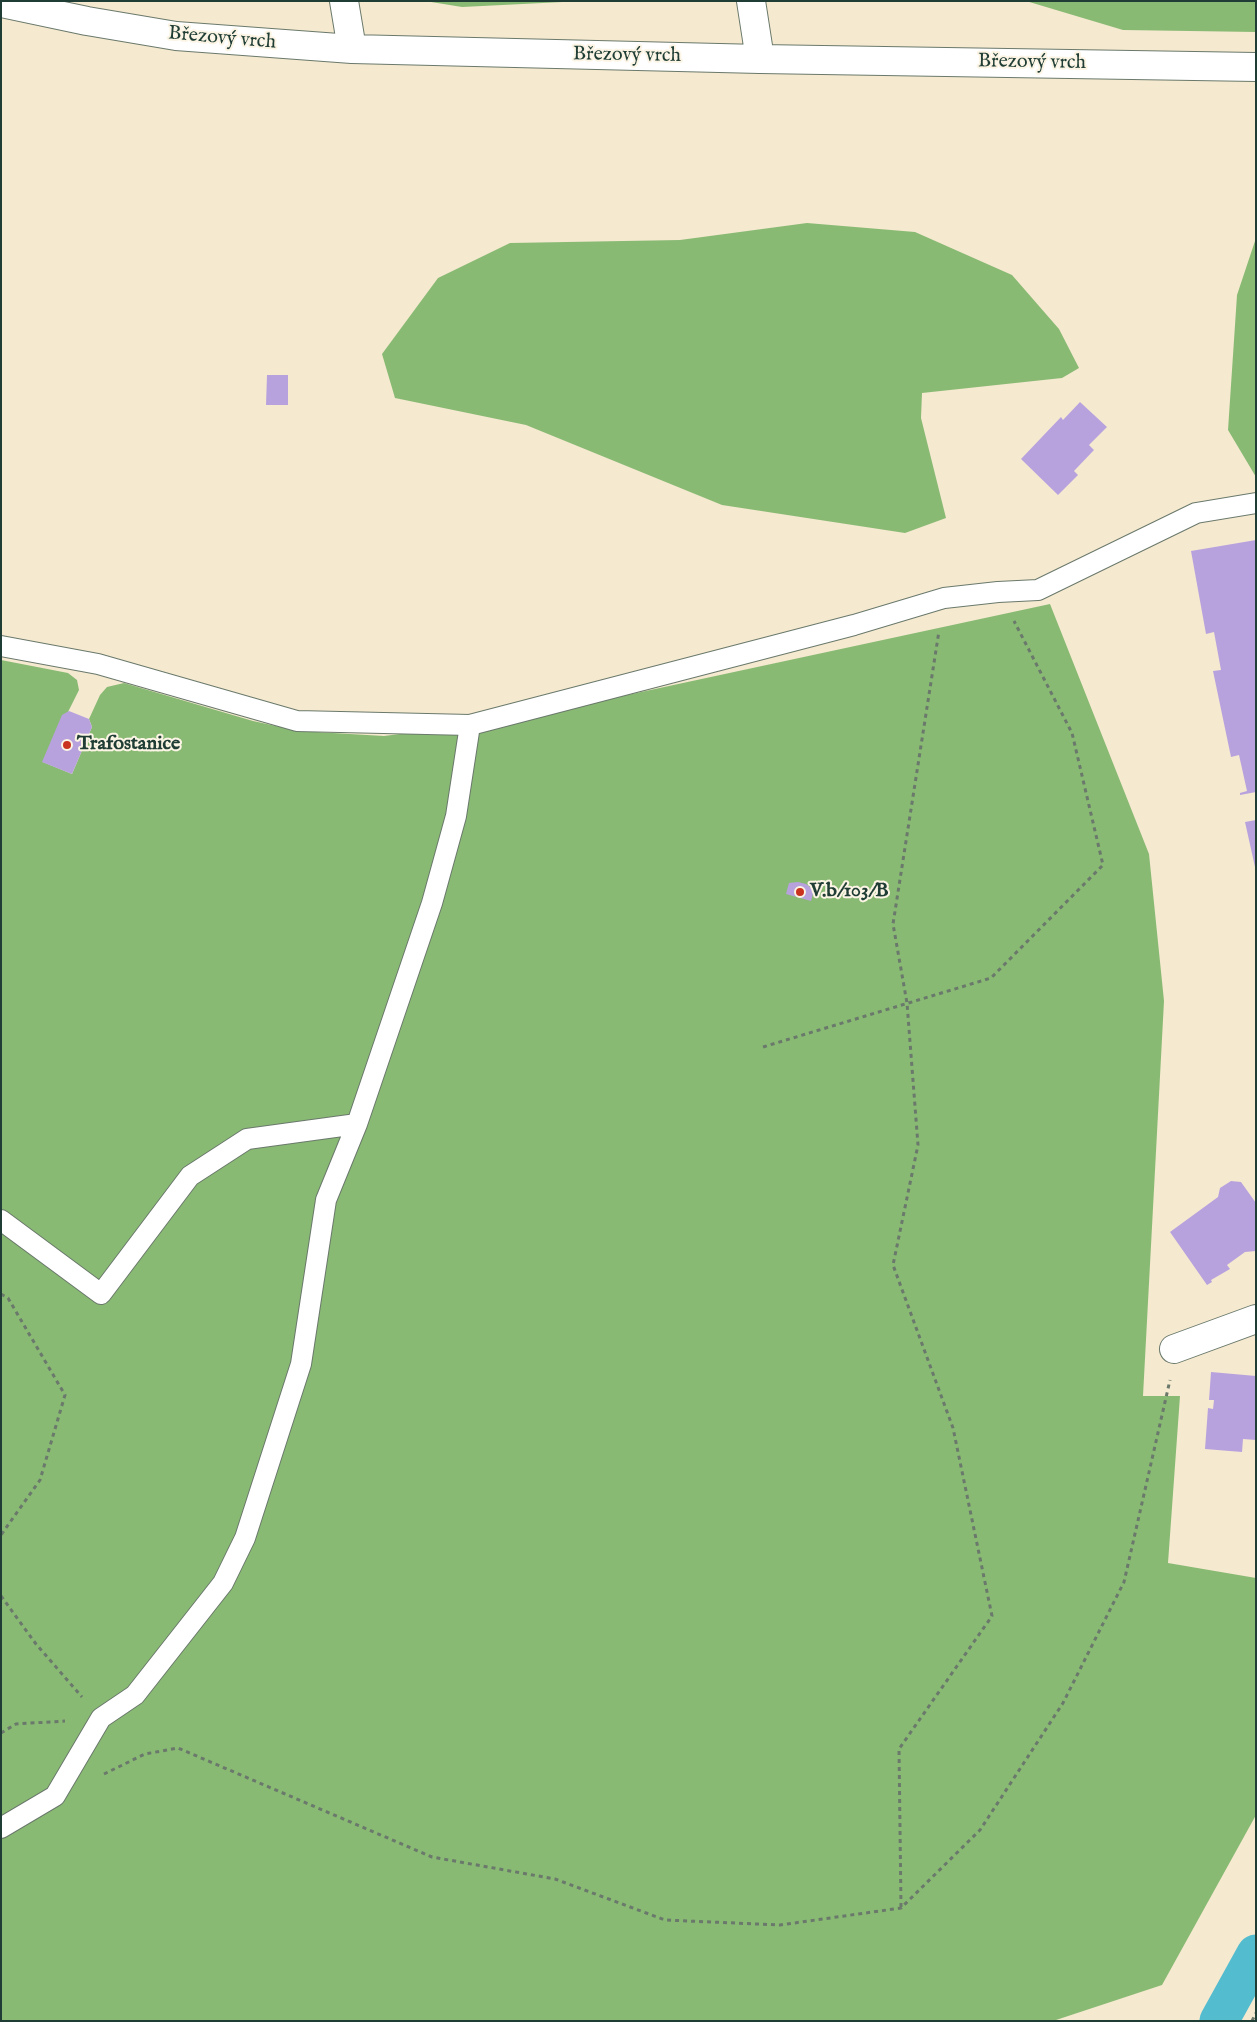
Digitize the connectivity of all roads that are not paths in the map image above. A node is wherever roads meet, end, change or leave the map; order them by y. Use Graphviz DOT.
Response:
graph roads {
  1 [pos="344,1"];
  2 [pos="751,1"];
  3 [pos="1,3"];
  4 [pos="352,49"];
  5 [pos="760,59"];
  6 [pos="1256,67"];
  7 [pos="1256,503"];
  8 [pos="1,646"];
  9 [pos="470,725"];
  10 [pos="358,1124"];
  11 [pos="1,1220"];
  12 [pos="1256,1319"];
  13 [pos="1174,1349"];
  14 [pos="1,1828"];
  1 -- 4 [label="street"];
  2 -- 5 [label="street"];
  3 -- 4 [label="street, Březový vrch"];
  4 -- 5 [label="street, Březový vrch"];
  5 -- 6 [label="street, Březový vrch"];
  7 -- 9 [label="lane"];
  8 -- 9 [label="lane"];
  9 -- 10 [label="lane"];
  10 -- 11 [label="lane"];
  10 -- 14 [label="lane"];
  12 -- 13 [label="street"];
}
